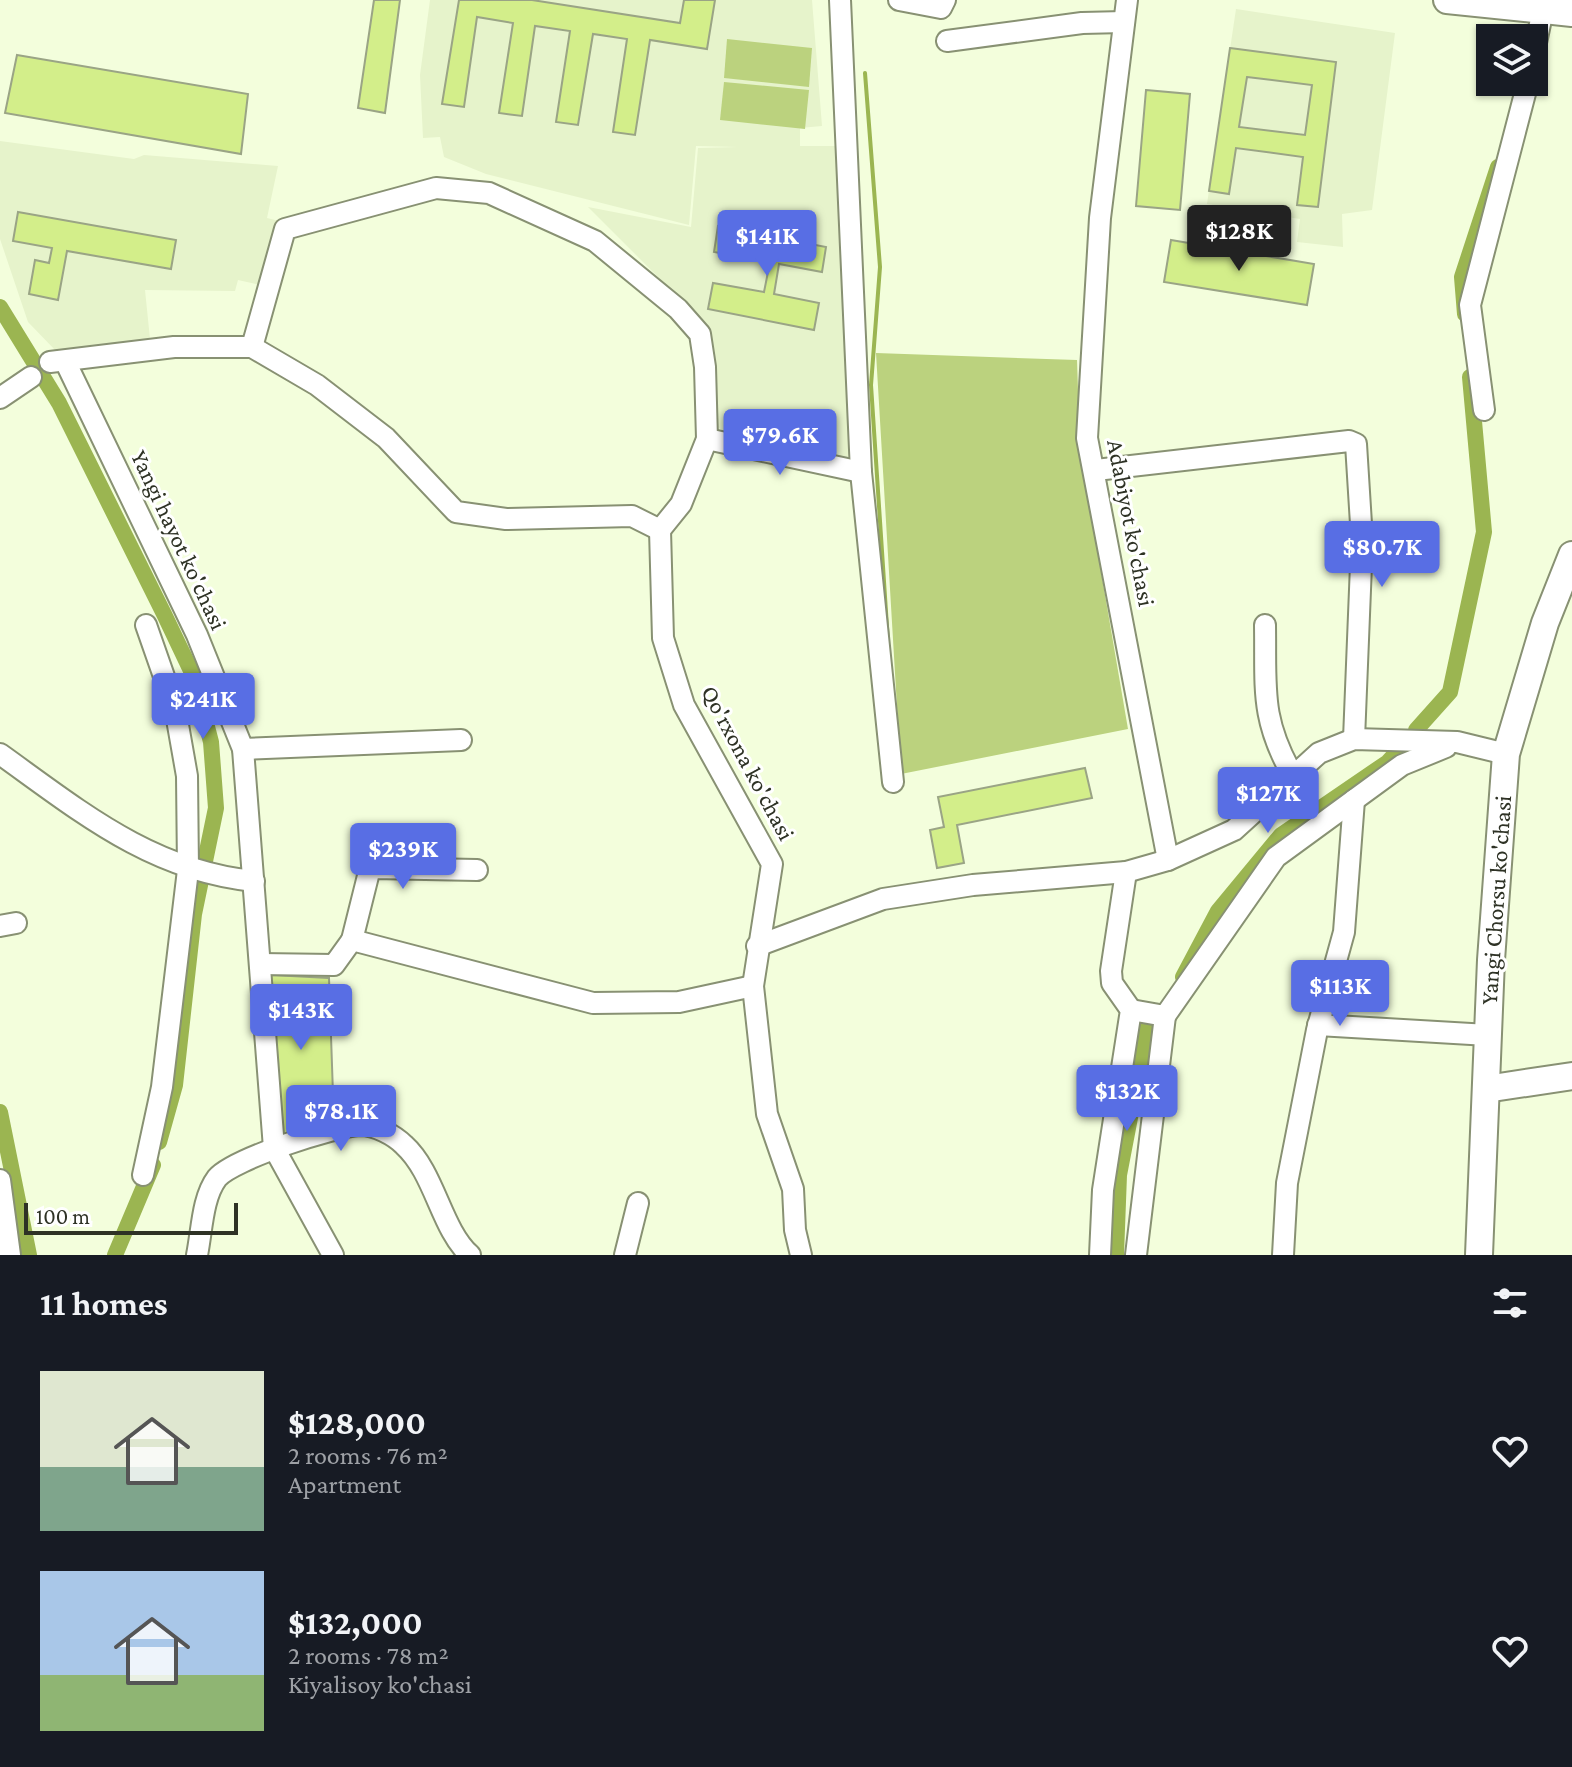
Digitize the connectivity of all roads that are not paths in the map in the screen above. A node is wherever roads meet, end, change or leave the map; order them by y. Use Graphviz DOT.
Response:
graph roads {
  1 [pos="840,0"];
  2 [pos="899,0"];
  3 [pos="945,0"];
  4 [pos="1127,0"];
  5 [pos="1447,0"];
  6 [pos="1543,10"];
  7 [pos="1572,13"];
  8 [pos="1124,22"];
  9 [pos="1540,24"];
  10 [pos="947,41"];
  11 [pos="1524,96"];
  12 [pos="252,347"];
  13 [pos="31,377"];
  14 [pos="0,398"];
  15 [pos="1484,410"];
  16 [pos="707,439"];
  17 [pos="1096,470"];
  18 [pos="861,472"];
  19 [pos="660,530"];
  20 [pos="1572,555"];
  21 [pos="146,625"];
  22 [pos="1265,625"];
  23 [pos="1354,739"];
  24 [pos="461,740"];
  25 [pos="1457,742"];
  26 [pos="243,749"];
  27 [pos="0,754"];
  28 [pos="1506,754"];
  29 [pos="1293,776"];
  30 [pos="893,782"];
  31 [pos="1354,800"];
  32 [pos="1168,860"];
  33 [pos="188,870"];
  34 [pos="477,870"];
  35 [pos="1126,872"];
  36 [pos="254,881"];
  37 [pos="352,940"];
  38 [pos="757,946"];
  39 [pos="260,964"];
  40 [pos="753,986"];
  41 [pos="1131,1010"];
  42 [pos="1165,1016"];
  43 [pos="1318,1025"];
  44 [pos="1488,1035"];
  45 [pos="1572,1076"];
  46 [pos="1486,1089"];
  47 [pos="274,1148"];
  48 [pos="143,1175"];
  49 [pos="0,1180"];
  50 [pos="638,1203"];
  51 [pos="10,1255"];
  52 [pos="197,1255"];
  53 [pos="333,1255"];
  54 [pos="470,1255"];
  55 [pos="625,1255"];
  56 [pos="801,1255"];
  57 [pos="1100,1255"];
  58 [pos="1136,1255"];
  59 [pos="1283,1255"];
  60 [pos="1479,1255"];
  1 -- 18 [label="street"];
  2 -- 3 [label="street"];
  4 -- 8 [label="street, Adabiyot ko'chasi"];
  5 -- 6 [label="main road"];
  6 -- 7 [label="main road"];
  6 -- 9 [label="street"];
  8 -- 10 [label="street"];
  8 -- 17 [label="street, Adabiyot ko'chasi"];
  11 -- 15 [label="street"];
  12 -- 16 [label="street"];
  12 -- 19 [label="street"];
  12 -- 26 [label="street, Yangi hayot ko'chasi"];
  13 -- 14 [label="street"];
  16 -- 18 [label="street"];
  16 -- 19 [label="street"];
  17 -- 23 [label="street"];
  17 -- 32 [label="street, Adabiyot ko'chasi"];
  18 -- 30 [label="street"];
  19 -- 38 [label="street, Qo'rxona ko'chasi"];
  20 -- 28 [label="main road, Yangi Chorsu ko'chasi"];
  21 -- 33 [label="street"];
  22 -- 29 [label="street"];
  23 -- 25 [label="street"];
  23 -- 29 [label="street"];
  24 -- 26 [label="street"];
  25 -- 28 [label="street"];
  25 -- 31 [label="street"];
  26 -- 36 [label="street, Yangi hayot ko'chasi"];
  27 -- 33 [label="street"];
  28 -- 44 [label="main road, Yangi Chorsu ko'chasi"];
  29 -- 32 [label="street"];
  31 -- 42 [label="street"];
  31 -- 43 [label="street"];
  32 -- 35 [label="street"];
  33 -- 36 [label="street"];
  33 -- 48 [label="street"];
  34 -- 37 [label="street"];
  35 -- 38 [label="street"];
  35 -- 41 [label="street"];
  36 -- 39 [label="street, Yangi hayot ko'chasi"];
  37 -- 39 [label="street"];
  37 -- 40 [label="street"];
  38 -- 40 [label="street, Qo'rxona ko'chasi"];
  39 -- 47 [label="street, Yangi hayot ko'chasi"];
  40 -- 56 [label="street, Qo'rxona ko'chasi"];
  41 -- 42 [label="street"];
  41 -- 57 [label="street"];
  42 -- 58 [label="street"];
  43 -- 44 [label="street"];
  43 -- 59 [label="street"];
  44 -- 46 [label="main road, Yangi Chorsu ko'chasi"];
  45 -- 46 [label="main road"];
  46 -- 60 [label="main road, Yangi Chorsu ko'chasi"];
  47 -- 52 [label="street"];
  47 -- 53 [label="street, Yangi hayot ko'chasi"];
  47 -- 54 [label="street"];
  49 -- 51 [label="street"];
  50 -- 55 [label="street"];
}
